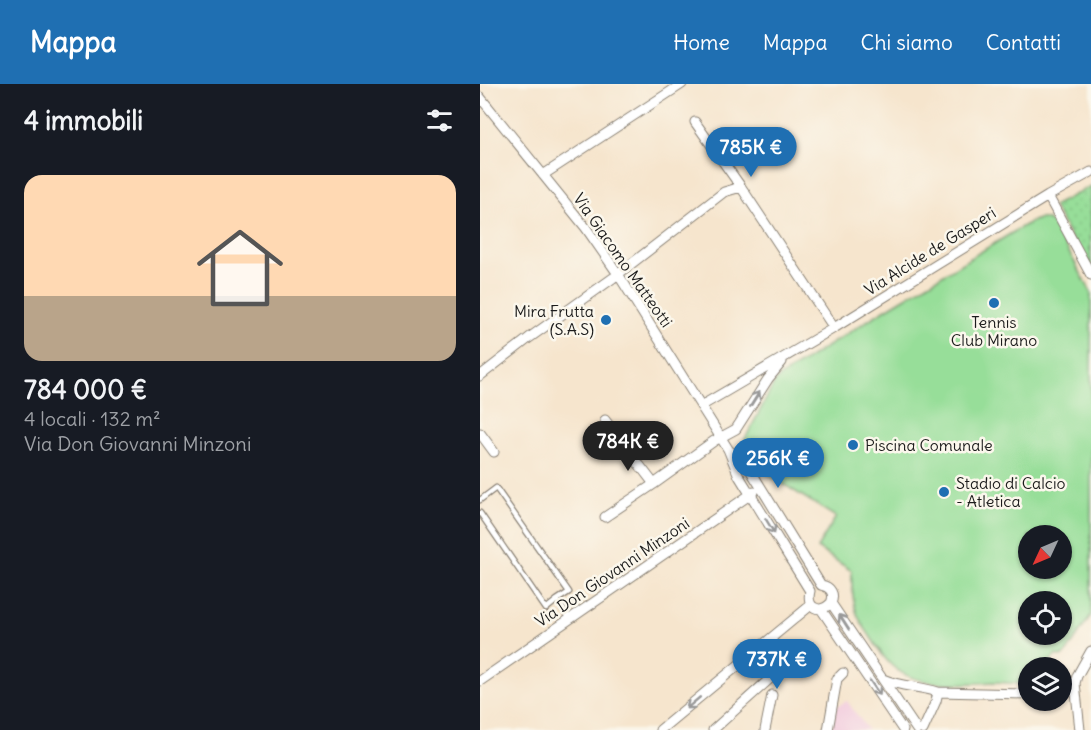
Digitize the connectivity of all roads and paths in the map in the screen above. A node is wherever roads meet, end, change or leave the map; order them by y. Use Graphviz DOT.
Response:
graph roads {
  1 [pos="682,84"];
  2 [pos="480,97"];
  3 [pos="695,122"];
  4 [pos="1091,172"];
  5 [pos="543,175"];
  6 [pos="741,187"];
  7 [pos="1048,196"];
  8 [pos="618,274"];
  9 [pos="1091,275"];
  10 [pos="834,328"];
  11 [pos="785,357"];
  12 [pos="480,376"];
  13 [pos="701,406"];
  14 [pos="605,420"];
  15 [pos="480,433"];
  16 [pos="721,438"];
  17 [pos="728,449"];
  18 [pos="494,452"];
  19 [pos="654,484"];
  20 [pos="761,488"];
  21 [pos="750,494"];
  22 [pos="480,500"];
  23 [pos="480,513"];
  24 [pos="605,517"];
  25 [pos="821,585"];
  26 [pos="810,591"];
  27 [pos="557,600"];
  28 [pos="831,603"];
  29 [pos="811,605"];
  30 [pos="821,609"];
  31 [pos="570,619"];
  32 [pos="770,639"];
  33 [pos="1091,651"];
  34 [pos="843,674"];
  35 [pos="881,678"];
  36 [pos="480,681"];
  37 [pos="1072,690"];
  38 [pos="1075,690"];
  39 [pos="938,692"];
  40 [pos="1018,694"];
  41 [pos="771,695"];
  42 [pos="660,730"];
  43 [pos="713,730"];
  44 [pos="765,730"];
  45 [pos="828,730"];
  46 [pos="903,730"];
  47 [pos="917,730"];
  48 [pos="923,730"];
  49 [pos="1080,730"];
  1 -- 5 [label="street"];
  2 -- 5 [label="street, Via Giacomo Matteotti"];
  3 -- 6 [label="street"];
  4 -- 7 [label="street, Via Alcide de Gasperi"];
  5 -- 8 [label="street, Via Giacomo Matteotti"];
  6 -- 8 [label="street"];
  6 -- 10 [label="street"];
  7 -- 9 [label="street"];
  7 -- 10 [label="street, Via Alcide de Gasperi"];
  8 -- 12 [label="street"];
  8 -- 13 [label="street, Via Giacomo Matteotti"];
  10 -- 11 [label="street, Via Alcide de Gasperi"];
  11 -- 13 [label="street, Via Alcide de Gasperi"];
  16 -- 11 [label="street, Via Alcide de Gasperi, one-way"];
  13 -- 16 [label="street, Via Giacomo Matteotti"];
  14 -- 19 [label="street"];
  15 -- 18 [label="street"];
  16 -- 17 [label="street, Via Giacomo Matteotti"];
  16 -- 19 [label="street, Via Alcide de Gasperi"];
  17 -- 20 [label="street, Via Giacomo Matteotti"];
  17 -- 21 [label="street, Via Giacomo Matteotti"];
  19 -- 24 [label="street, Via Alcide de Gasperi"];
  20 -- 21 [label="street, Via Don Giovanni Minzoni"];
  20 -- 25 [label="street, Via Giacomo Matteotti"];
  21 -- 26 [label="street, Via Giacomo Matteotti, one-way"];
  21 -- 31 [label="street, Via Don Giovanni Minzoni"];
  22 -- 27 [label="lane"];
  23 -- 27 [label="lane"];
  25 -- 26 [label="street"];
  25 -- 28 [label="street, Via Giacomo Matteotti"];
  26 -- 29 [label="street, Via Giacomo Matteotti"];
  27 -- 31 [label="lane"];
  28 -- 30 [label="street"];
  35 -- 28 [label="street, Via Giacomo Matteotti, one-way"];
  29 -- 30 [label="street"];
  29 -- 32 [label="street"];
  30 -- 46 [label="street, one-way"];
  31 -- 36 [label="street, Via Don Giovanni Minzoni"];
  32 -- 42 [label="street, one-way"];
  32 -- 43 [label="street"];
  33 -- 38 [label="street"];
  34 -- 45 [label="street"];
  35 -- 39 [label="street"];
  35 -- 47 [label="street, Via Giacomo Matteotti"];
  37 -- 38 [label="street"];
  38 -- 49 [label="street"];
  39 -- 40 [label="street"];
  39 -- 48 [label="street"];
  41 -- 44 [label="street"];
}
